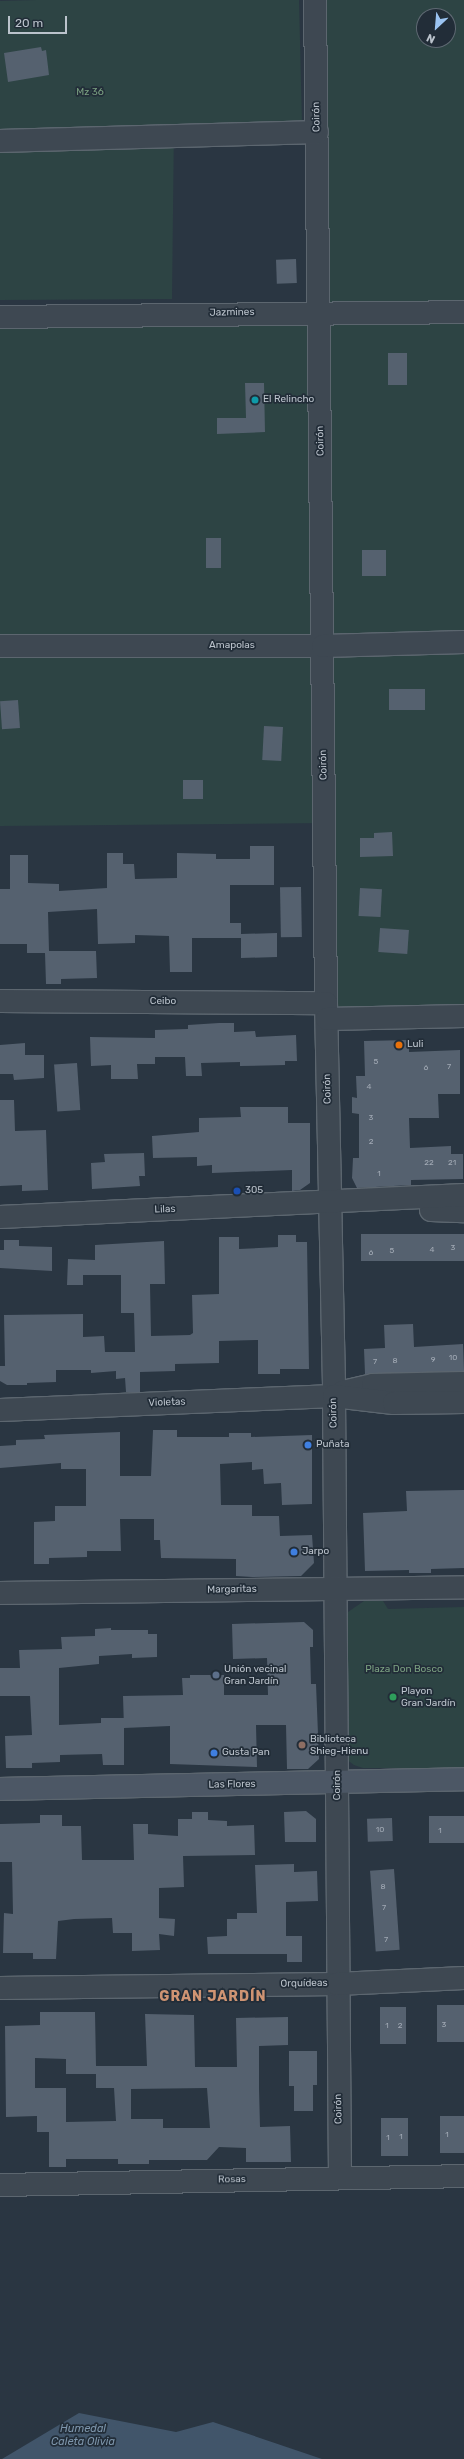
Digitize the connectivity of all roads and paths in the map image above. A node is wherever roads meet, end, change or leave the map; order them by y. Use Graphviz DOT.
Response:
graph roads {
  1 [pos="315,0"];
  2 [pos="317,132"];
  3 [pos="0,141"];
  4 [pos="320,312"];
  5 [pos="464,312"];
  6 [pos="0,317"];
  7 [pos="464,642"];
  8 [pos="0,646"];
  9 [pos="323,646"];
  10 [pos="0,1001"];
  11 [pos="327,1011"];
  12 [pos="464,1016"];
  13 [pos="464,1196"];
  14 [pos="330,1203"];
  15 [pos="464,1211"];
  16 [pos="0,1217"];
  17 [pos="464,1383"];
  18 [pos="334,1396"];
  19 [pos="464,1402"];
  20 [pos="0,1410"];
  21 [pos="464,1587"];
  22 [pos="336,1589"];
  23 [pos="0,1593"];
  24 [pos="464,1779"];
  25 [pos="338,1783"];
  26 [pos="0,1789"];
  27 [pos="464,1978"];
  28 [pos="337,1984"];
  29 [pos="0,1988"];
  30 [pos="464,2176"];
  31 [pos="340,2178"];
  32 [pos="0,2185"];
  1 -- 2 [label="street, Coirón"];
  2 -- 3 [label="street"];
  2 -- 4 [label="street, Coirón"];
  4 -- 5 [label="street, Jazmines"];
  4 -- 6 [label="street, Jazmines"];
  4 -- 9 [label="street, Coirón"];
  7 -- 9 [label="street, Amapolas"];
  8 -- 9 [label="street, Amapolas"];
  9 -- 11 [label="street, Coirón"];
  10 -- 11 [label="street, Ceibo"];
  11 -- 12 [label="street, Ceibo"];
  11 -- 14 [label="street, Coirón"];
  13 -- 14 [label="street, Lilas"];
  14 -- 15 [label="street, Lilas"];
  14 -- 16 [label="street, Lilas"];
  14 -- 18 [label="street, Coirón"];
  17 -- 18 [label="street, Violetas"];
  18 -- 19 [label="street, Violetas"];
  18 -- 20 [label="street, Violetas"];
  18 -- 22 [label="street, Coirón"];
  21 -- 22 [label="street, Margaritas"];
  22 -- 23 [label="street, Margaritas"];
  22 -- 25 [label="street, Coirón"];
  24 -- 25 [label="street, Las Flores"];
  25 -- 26 [label="street, Las Flores"];
  25 -- 28 [label="street, Coirón"];
  27 -- 28 [label="street, Orquídeas"];
  28 -- 29 [label="street, Orquídeas"];
  28 -- 31 [label="street, Coirón"];
  30 -- 31 [label="street, Rosas"];
  31 -- 32 [label="street, Rosas"];
}
